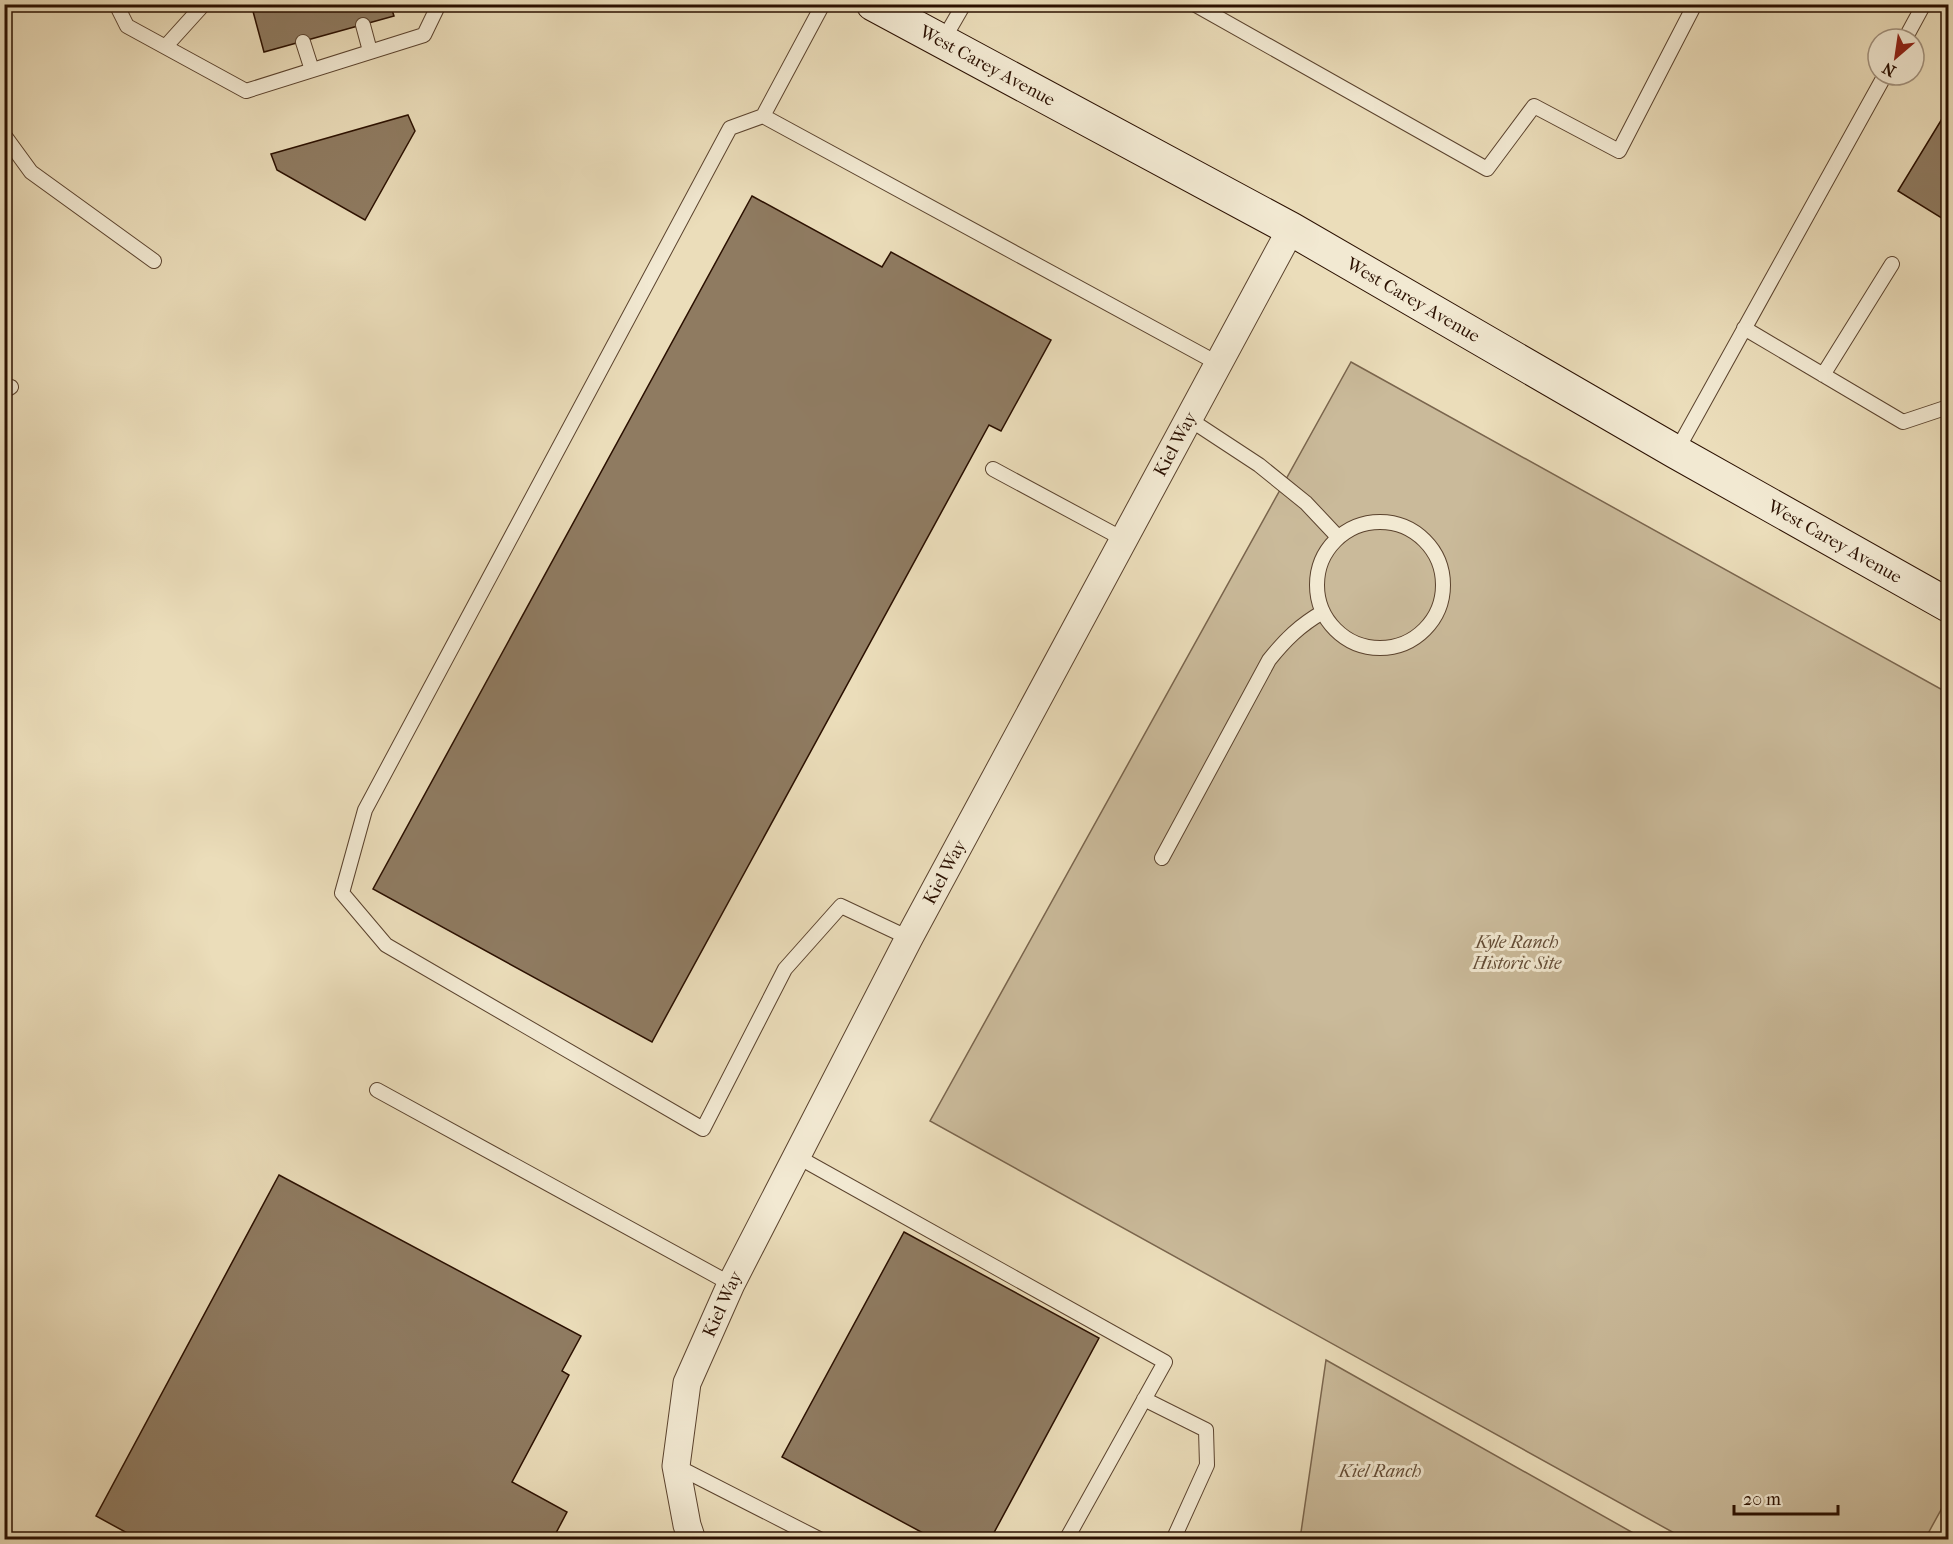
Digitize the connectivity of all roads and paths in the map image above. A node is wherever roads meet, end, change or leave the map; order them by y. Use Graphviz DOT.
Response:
graph roads {
  1 [pos="116,4"];
  2 [pos="204,4"];
  3 [pos="439,4"];
  4 [pos="823,4"];
  5 [pos="873,4"];
  6 [pos="964,4"];
  7 [pos="1194,4"];
  8 [pos="1695,4"];
  9 [pos="1924,4"];
  10 [pos="363,25"];
  11 [pos="1912,27"];
  12 [pos="303,42"];
  13 [pos="942,42"];
  14 [pos="166,46"];
  15 [pos="370,51"];
  16 [pos="312,70"];
  17 [pos="1878,87"];
  18 [pos="763,116"];
  19 [pos="4,135"];
  20 [pos="1291,229"];
  21 [pos="154,261"];
  22 [pos="1892,264"];
  23 [pos="1744,328"];
  24 [pos="1219,364"];
  25 [pos="1823,375"];
  26 [pos="1948,407"];
  27 [pos="1189,419"];
  28 [pos="1676,452"];
  29 [pos="993,469"];
  30 [pos="1338,537"];
  31 [pos="1123,539"];
  32 [pos="1948,605"];
  33 [pos="1323,612"];
  34 [pos="1162,858"];
  35 [pos="909,938"];
  36 [pos="377,1090"];
  37 [pos="798,1157"];
  38 [pos="730,1284"];
  39 [pos="1144,1399"];
  40 [pos="676,1466"];
  41 [pos="684,1535"];
  42 [pos="821,1539"];
  43 [pos="1066,1539"];
  44 [pos="1173,1539"];
  1 -- 14 [label="lane"];
  2 -- 14 [label="lane"];
  3 -- 15 [label="lane"];
  4 -- 18 [label="lane"];
  5 -- 13 [label="main road, West Carey Avenue"];
  6 -- 13 [label="lane"];
  7 -- 8 [label="lane"];
  9 -- 11 [label="lane"];
  10 -- 15 [label="lane"];
  12 -- 16 [label="lane"];
  13 -- 20 [label="main road, West Carey Avenue"];
  14 -- 16 [label="lane"];
  15 -- 16 [label="lane"];
  17 -- 23 [label="lane"];
  18 -- 24 [label="lane"];
  18 -- 35 [label="lane"];
  19 -- 21 [label="lane"];
  20 -- 24 [label="street, Kiel Way"];
  20 -- 28 [label="main road, West Carey Avenue"];
  22 -- 25 [label="lane"];
  23 -- 25 [label="lane"];
  23 -- 28 [label="lane"];
  24 -- 27 [label="street, Kiel Way"];
  25 -- 26 [label="lane"];
  27 -- 30 [label="lane"];
  27 -- 31 [label="street, Kiel Way"];
  28 -- 32 [label="main road, West Carey Avenue"];
  29 -- 31 [label="lane"];
  30 -- 33 [label="lane"];
  30 -- 33 [label="lane"];
  31 -- 35 [label="street, Kiel Way"];
  33 -- 34 [label="lane"];
  35 -- 37 [label="street, Kiel Way"];
  36 -- 38 [label="lane"];
  37 -- 38 [label="street, Kiel Way"];
  37 -- 39 [label="lane"];
  38 -- 40 [label="street, Kiel Way"];
  39 -- 43 [label="lane"];
  39 -- 44 [label="lane"];
  40 -- 41 [label="street, Kiel Way"];
  40 -- 42 [label="lane"];
}
